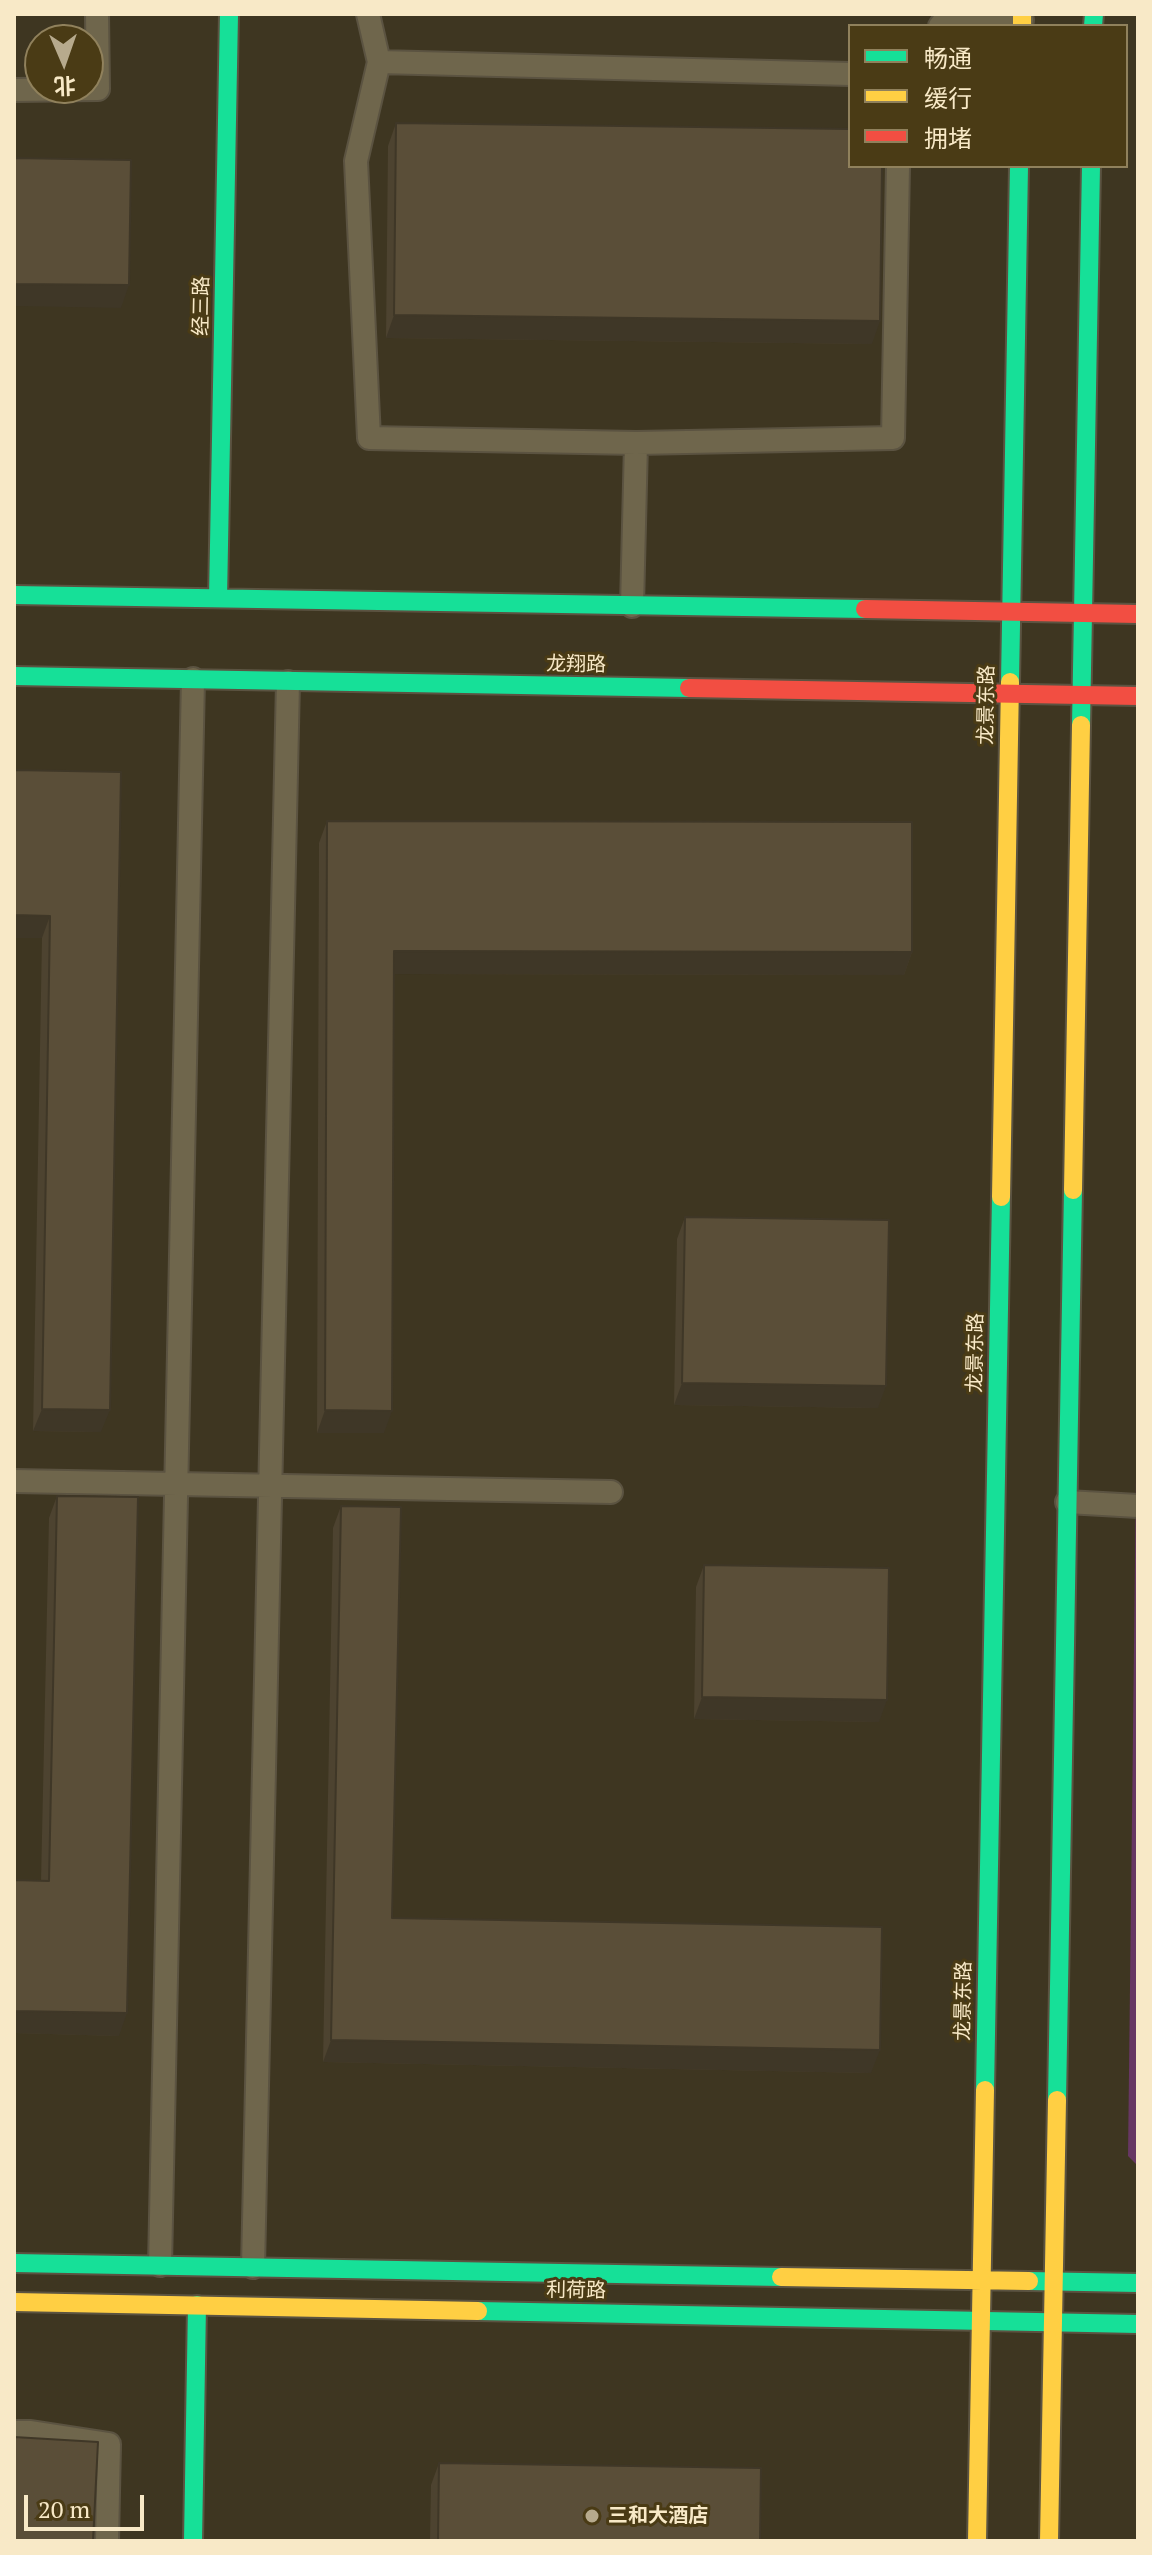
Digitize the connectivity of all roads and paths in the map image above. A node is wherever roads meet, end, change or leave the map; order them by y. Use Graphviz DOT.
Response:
graph roads {
  1 [pos="97,14"];
  2 [pos="229,14"];
  3 [pos="368,14"];
  4 [pos="1022,20"];
  5 [pos="942,24"];
  6 [pos="379,62"];
  7 [pos="848,74"];
  8 [pos="14,90"];
  9 [pos="898,168"];
  10 [pos="1019,168"];
  11 [pos="1091,168"];
  12 [pos="636,443"];
  13 [pos="14,595"];
  14 [pos="218,598"];
  15 [pos="632,606"];
  16 [pos="1011,612"];
  17 [pos="1083,614"];
  18 [pos="1138,614"];
  19 [pos="14,676"];
  20 [pos="193,679"];
  21 [pos="288,682"];
  22 [pos="1009,694"];
  23 [pos="1081,696"];
  24 [pos="1138,696"];
  25 [pos="14,1481"];
  26 [pos="176,1484"];
  27 [pos="270,1486"];
  28 [pos="611,1492"];
  29 [pos="1067,1502"];
  30 [pos="1138,1506"];
  31 [pos="14,2263"];
  32 [pos="160,2265"];
  33 [pos="253,2267"];
  34 [pos="982,2281"];
  35 [pos="1053,2281"];
  36 [pos="1138,2283"];
  37 [pos="14,2302"];
  38 [pos="197,2305"];
  39 [pos="981,2321"];
  40 [pos="1052,2323"];
  41 [pos="1138,2324"];
  42 [pos="14,2432"];
  43 [pos="107,2541"];
  44 [pos="193,2541"];
  45 [pos="977,2541"];
  46 [pos="1049,2541"];
  1 -- 8 [label="lane"];
  2 -- 14 [label="main road, 经三路"];
  3 -- 6 [label="lane"];
  4 -- 5 [label="lane"];
  6 -- 7 [label="lane"];
  6 -- 12 [label="lane"];
  9 -- 12 [label="lane"];
  10 -- 16 [label="main road, 龙景东路"];
  11 -- 17 [label="main road"];
  12 -- 15 [label="lane"];
  13 -- 14 [label="main road"];
  14 -- 15 [label="main road"];
  15 -- 16 [label="main road"];
  16 -- 17 [label="main road"];
  16 -- 22 [label="main road, 龙景东路"];
  17 -- 18 [label="main road"];
  17 -- 23 [label="main road"];
  19 -- 20 [label="main road, 龙翔路"];
  20 -- 21 [label="main road, 龙翔路"];
  20 -- 26 [label="lane"];
  21 -- 22 [label="main road, 龙翔路"];
  21 -- 27 [label="lane"];
  22 -- 23 [label="main road, 龙翔路"];
  22 -- 34 [label="main road, 龙景东路"];
  23 -- 24 [label="main road, 龙翔路"];
  23 -- 29 [label="main road"];
  25 -- 26 [label="lane"];
  26 -- 27 [label="lane"];
  26 -- 32 [label="lane"];
  27 -- 28 [label="lane"];
  27 -- 33 [label="lane"];
  29 -- 30 [label="lane"];
  29 -- 35 [label="main road"];
  31 -- 32 [label="main road, 利荷路"];
  32 -- 33 [label="main road, 利荷路"];
  33 -- 34 [label="main road, 利荷路"];
  34 -- 35 [label="main road, 利荷路"];
  34 -- 39 [label="main road, 龙景东路"];
  35 -- 36 [label="main road, 利荷路"];
  35 -- 40 [label="main road"];
  37 -- 38 [label="main road, 利荷路"];
  38 -- 39 [label="main road, 利荷路"];
  38 -- 44 [label="main road"];
  39 -- 40 [label="main road, 利荷路"];
  39 -- 45 [label="main road, 龙景东路"];
  40 -- 41 [label="main road, 利荷路"];
  40 -- 46 [label="main road"];
  42 -- 43 [label="lane"];
}
